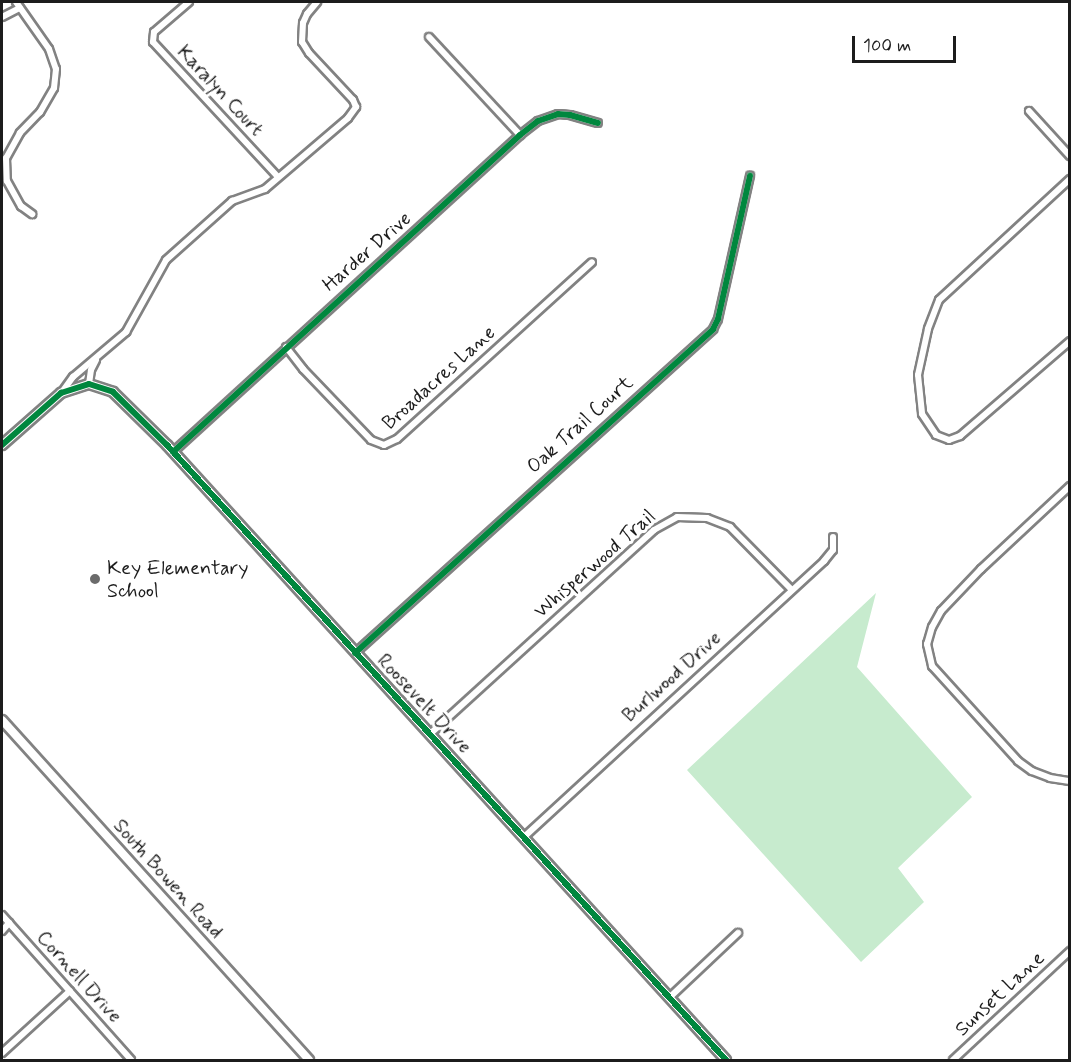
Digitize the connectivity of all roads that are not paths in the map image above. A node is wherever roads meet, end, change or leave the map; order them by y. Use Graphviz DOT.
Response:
graph roads {
  1 [pos="189,2"];
  2 [pos="317,2"];
  3 [pos="18,5"];
  4 [pos="2,17"];
  5 [pos="429,37"];
  6 [pos="1029,111"];
  7 [pos="598,123"];
  8 [pos="520,135"];
  9 [pos="1070,156"];
  10 [pos="750,176"];
  11 [pos="278,177"];
  12 [pos="1070,179"];
  13 [pos="32,214"];
  14 [pos="592,262"];
  15 [pos="1070,341"];
  16 [pos="286,347"];
  17 [pos="98,357"];
  18 [pos="89,384"];
  19 [pos="61,393"];
  20 [pos="2,445"];
  21 [pos="173,452"];
  22 [pos="1070,486"];
  23 [pos="833,537"];
  24 [pos="792,590"];
  25 [pos="355,654"];
  26 [pos="2,720"];
  27 [pos="430,734"];
  28 [pos="1070,780"];
  29 [pos="524,837"];
  30 [pos="2,915"];
  31 [pos="9,923"];
  32 [pos="2,931"];
  33 [pos="738,933"];
  34 [pos="1070,951"];
  35 [pos="70,991"];
  36 [pos="669,998"];
  37 [pos="2,1053"];
  38 [pos="131,1060"];
  39 [pos="309,1060"];
  40 [pos="726,1060"];
  41 [pos="953,1060"];
  1 -- 11 [label="street, Karalyn Court"];
  2 -- 11 [label="street"];
  3 -- 4 [label="street"];
  3 -- 13 [label="street"];
  5 -- 8 [label="street"];
  6 -- 9 [label="street"];
  7 -- 8 [label="street, Harder Drive"];
  8 -- 16 [label="street, Harder Drive"];
  10 -- 25 [label="street, Oak Trail Court"];
  11 -- 17 [label="street"];
  12 -- 15 [label="street"];
  14 -- 16 [label="street, Broadacres Lane"];
  16 -- 21 [label="street, Harder Drive"];
  17 -- 18 [label="street"];
  17 -- 19 [label="street"];
  18 -- 19 [label="street"];
  18 -- 21 [label="street, Roosevelt Drive"];
  19 -- 20 [label="street"];
  21 -- 25 [label="street, Roosevelt Drive"];
  22 -- 28 [label="street"];
  23 -- 24 [label="street, Burlwood Drive"];
  24 -- 27 [label="street, Whisperwood Trail"];
  24 -- 29 [label="street, Burlwood Drive"];
  25 -- 27 [label="street, Roosevelt Drive"];
  26 -- 39 [label="main road, South Bowen Road"];
  27 -- 29 [label="street, Roosevelt Drive"];
  29 -- 36 [label="street, Roosevelt Drive"];
  30 -- 31 [label="street, Cornell Drive"];
  31 -- 32 [label="street"];
  31 -- 35 [label="street, Cornell Drive"];
  33 -- 36 [label="street"];
  34 -- 41 [label="street, Sunset Lane"];
  35 -- 37 [label="street"];
  35 -- 38 [label="street, Cornell Drive"];
  36 -- 40 [label="street, Roosevelt Drive"];
}
